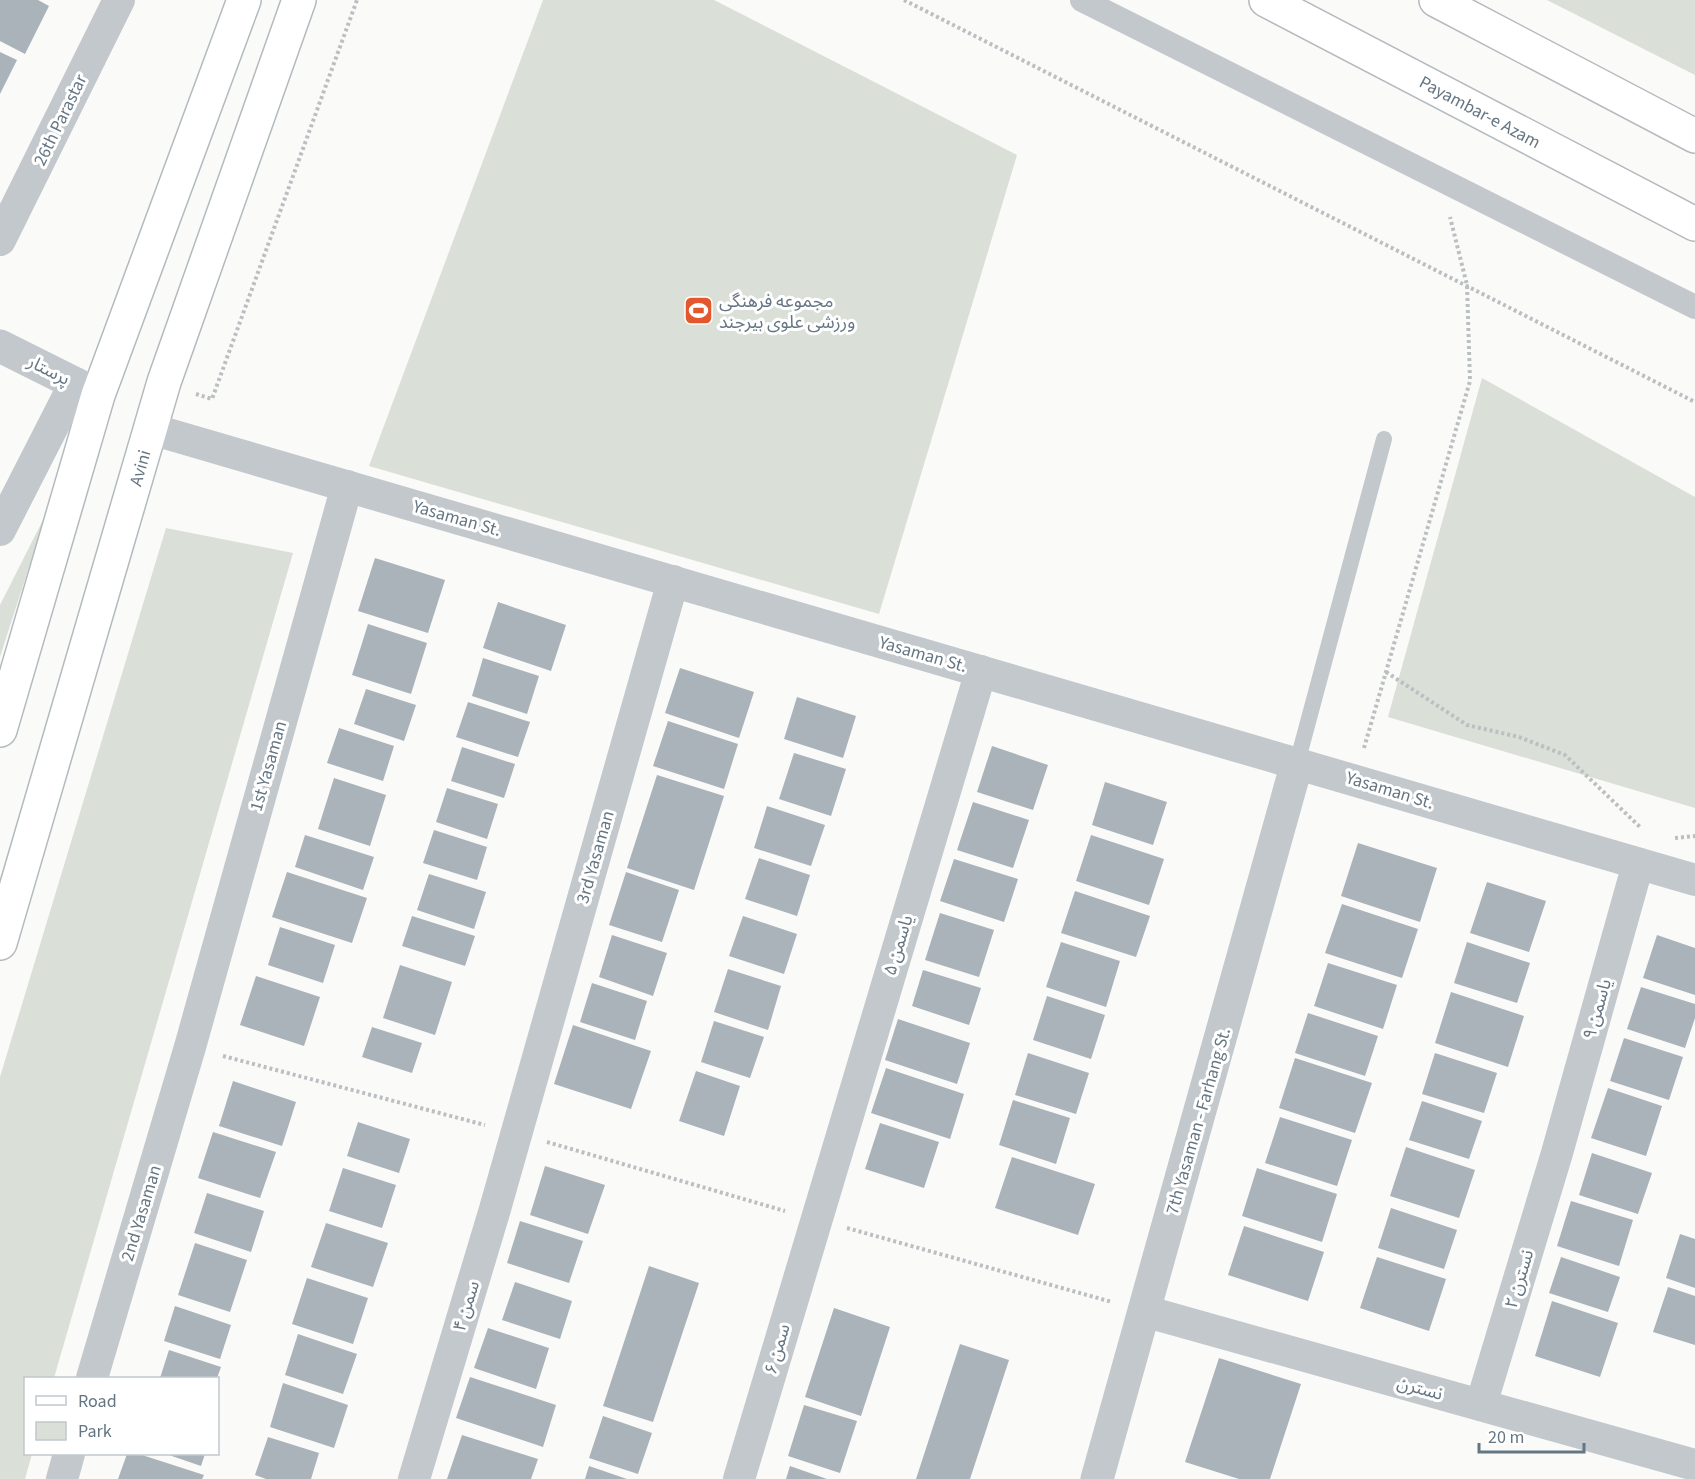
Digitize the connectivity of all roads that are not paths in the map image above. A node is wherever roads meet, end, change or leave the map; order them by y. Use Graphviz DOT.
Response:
graph roads {
  1 [pos="119,0"];
  2 [pos="244,0"];
  3 [pos="299,0"];
  4 [pos="1082,0"];
  5 [pos="1266,0"];
  6 [pos="1436,0"];
  7 [pos="1695,136"];
  8 [pos="1695,224"];
  9 [pos="0,240"];
  10 [pos="1695,307"];
  11 [pos="0,346"];
  12 [pos="86,389"];
  13 [pos="151,429"];
  14 [pos="1384,439"];
  15 [pos="347,486"];
  16 [pos="0,530"];
  17 [pos="673,581"];
  18 [pos="981,671"];
  19 [pos="0,730"];
  20 [pos="1298,763"];
  21 [pos="1638,864"];
  22 [pos="1695,880"];
  23 [pos="0,943"];
  24 [pos="190,1047"];
  25 [pos="517,1133"];
  26 [pos="1557,1153"];
  27 [pos="815,1220"];
  28 [pos="1144,1311"];
  29 [pos="92,1377"];
  30 [pos="1481,1405"];
  31 [pos="69,1455"];
  32 [pos="1695,1465"];
  33 [pos="62,1479"];
  34 [pos="414,1479"];
  35 [pos="739,1479"];
  36 [pos="1097,1479"];
  1 -- 9 [label="street, 26th Parastar"];
  2 -- 12 [label="main road"];
  3 -- 13 [label="main road, Avini"];
  4 -- 10 [label="street"];
  5 -- 8 [label="main road, Payambar-e Azam"];
  6 -- 7 [label="main road"];
  11 -- 12 [label="street, پرستار"];
  12 -- 16 [label="street"];
  12 -- 19 [label="main road"];
  13 -- 15 [label="street, Yasaman St."];
  13 -- 23 [label="main road, Avini"];
  14 -- 20 [label="lane"];
  15 -- 17 [label="street, Yasaman St."];
  15 -- 24 [label="street, 1st Yasaman"];
  17 -- 18 [label="street, Yasaman St."];
  17 -- 25 [label="street, 3rd Yasaman"];
  18 -- 20 [label="street, Yasaman St."];
  18 -- 27 [label="street, یاسمن ۵"];
  20 -- 21 [label="street, Yasaman St."];
  20 -- 28 [label="street, 7th Yasaman - Farhang St."];
  21 -- 22 [label="street, Yasaman St."];
  21 -- 26 [label="street, یاسمن ۹"];
  24 -- 29 [label="street, 2nd Yasaman"];
  25 -- 34 [label="street, سمن ۴"];
  26 -- 30 [label="street, نسترن ۲"];
  27 -- 35 [label="street, سمن ۶"];
  28 -- 30 [label="street, نسترن"];
  28 -- 36 [label="street, 7th Yasaman - Farhang St."];
  30 -- 32 [label="street, نسترن"];
  31 -- 33 [label="street"];
}
